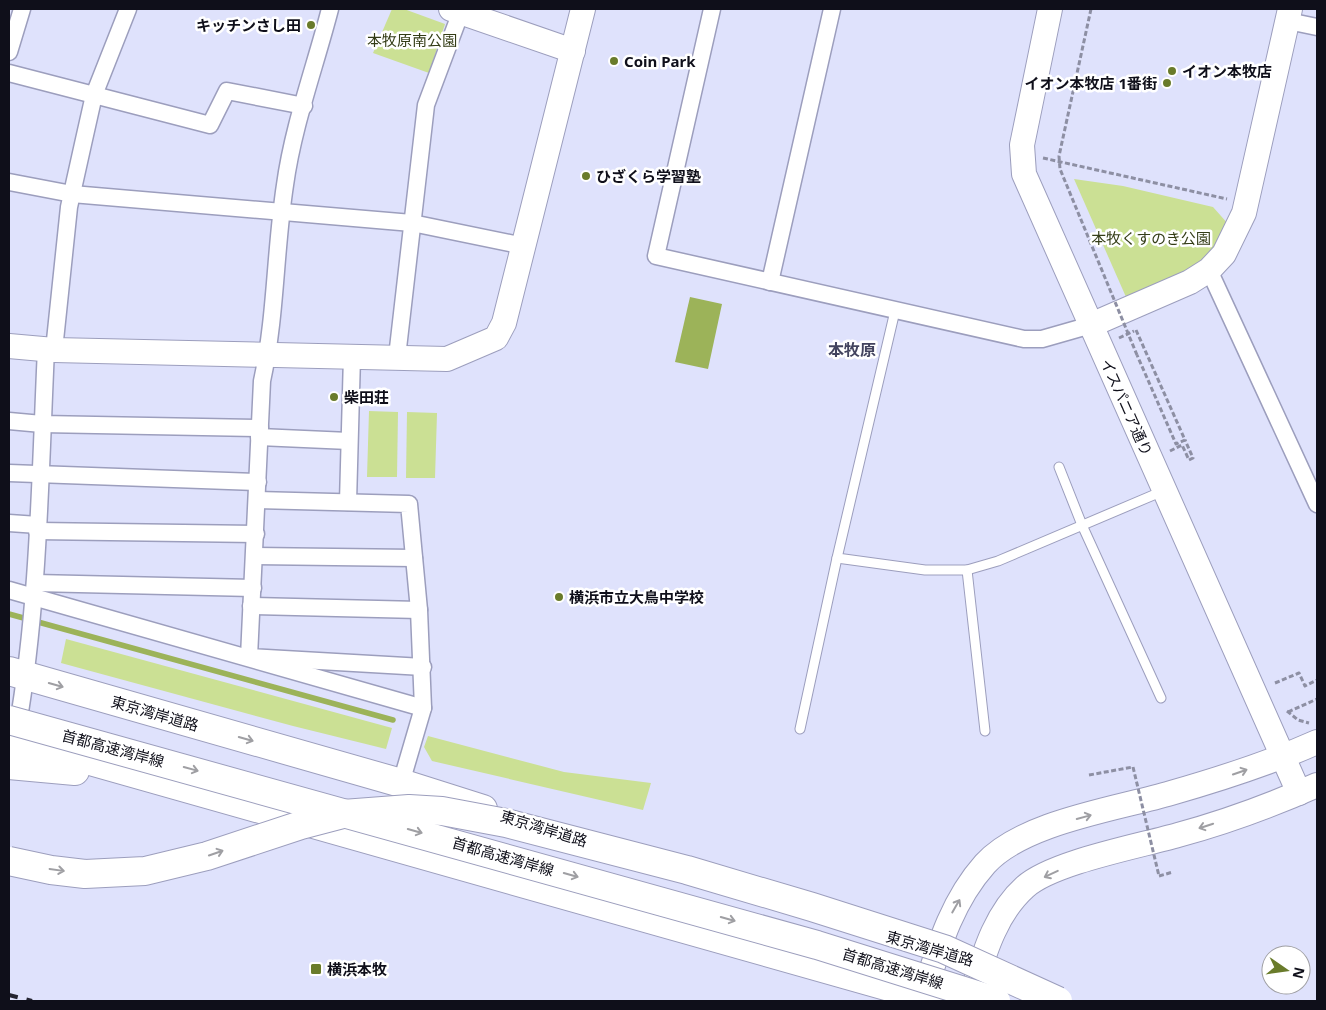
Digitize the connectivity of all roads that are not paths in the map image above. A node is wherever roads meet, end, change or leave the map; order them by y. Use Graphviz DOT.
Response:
graph roads {
  1 [pos="22,9"];
  2 [pos="128,9"];
  3 [pos="330,9"];
  4 [pos="583,9"];
  5 [pos="712,9"];
  6 [pos="832,9"];
  7 [pos="1050,9"];
  8 [pos="458,10"];
  9 [pos="1289,15"];
  10 [pos="1317,27"];
  11 [pos="9,52"];
  12 [pos="573,52"];
  13 [pos="9,73"];
  14 [pos="94,95"];
  15 [pos="304,106"];
  16 [pos="9,182"];
  17 [pos="72,194"];
  18 [pos="281,213"];
  19 [pos="412,223"];
  20 [pos="524,246"];
  21 [pos="1209,270"];
  22 [pos="770,282"];
  23 [pos="895,311"];
  24 [pos="1091,325"];
  25 [pos="9,346"];
  26 [pos="50,349"];
  27 [pos="268,354"];
  28 [pos="352,356"];
  29 [pos="397,357"];
  30 [pos="9,421"];
  31 [pos="42,424"];
  32 [pos="260,433"];
  33 [pos="349,441"];
  34 [pos="1059,467"];
  35 [pos="9,473"];
  36 [pos="40,476"];
  37 [pos="258,482"];
  38 [pos="1164,491"];
  39 [pos="257,500"];
  40 [pos="348,502"];
  41 [pos="1317,504"];
  42 [pos="9,523"];
  43 [pos="1082,525"];
  44 [pos="37,528"];
  45 [pos="256,534"];
  46 [pos="255,556"];
  47 [pos="414,558"];
  48 [pos="837,558"];
  49 [pos="967,570"];
  50 [pos="253,588"];
  51 [pos="9,590"];
  52 [pos="34,590"];
  53 [pos="251,606"];
  54 [pos="419,610"];
  55 [pos="249,658"];
  56 [pos="422,667"];
  57 [pos="18,674"];
  58 [pos="1161,698"];
  59 [pos="423,708"];
  60 [pos="800,729"];
  61 [pos="985,731"];
  62 [pos="1317,742"];
  63 [pos="10,743"];
  64 [pos="1282,757"];
  65 [pos="401,783"];
  66 [pos="1308,789"];
  67 [pos="9,861"];
  68 [pos="937,951"];
  69 [pos="981,962"];
  70 [pos="931,999"];
  71 [pos="882,1001"];
  72 [pos="969,1001"];
  73 [pos="996,1001"];
  74 [pos="1058,1001"];
  75 [pos="1073,1001"];
  1 -- 11 [label="street"];
  2 -- 14 [label="street"];
  3 -- 15 [label="street"];
  4 -- 12 [label="street"];
  5 -- 22 [label="street"];
  6 -- 22 [label="street"];
  7 -- 24 [label="street, イスパニア通り"];
  8 -- 12 [label="street"];
  8 -- 19 [label="street"];
  9 -- 10 [label="street"];
  9 -- 21 [label="street"];
  12 -- 20 [label="street"];
  13 -- 14 [label="street"];
  14 -- 15 [label="street"];
  14 -- 17 [label="street"];
  15 -- 18 [label="street"];
  16 -- 17 [label="street"];
  17 -- 18 [label="street"];
  17 -- 26 [label="street"];
  18 -- 19 [label="street"];
  18 -- 27 [label="street"];
  19 -- 20 [label="street"];
  19 -- 29 [label="street"];
  20 -- 29 [label="street"];
  21 -- 24 [label="street"];
  21 -- 41 [label="street"];
  22 -- 23 [label="street"];
  23 -- 24 [label="street"];
  23 -- 48 [label="lane"];
  24 -- 38 [label="street, イスパニア通り"];
  25 -- 26 [label="street"];
  26 -- 27 [label="street"];
  26 -- 31 [label="street"];
  27 -- 28 [label="street"];
  27 -- 32 [label="street"];
  28 -- 29 [label="street"];
  28 -- 33 [label="street"];
  30 -- 31 [label="street"];
  31 -- 32 [label="street"];
  31 -- 36 [label="street"];
  32 -- 33 [label="street"];
  32 -- 37 [label="street"];
  33 -- 40 [label="street"];
  34 -- 43 [label="lane"];
  35 -- 36 [label="street"];
  36 -- 37 [label="street"];
  36 -- 44 [label="street"];
  37 -- 39 [label="street"];
  38 -- 43 [label="lane"];
  38 -- 64 [label="street, イスパニア通り"];
  39 -- 40 [label="street"];
  39 -- 45 [label="street"];
  40 -- 47 [label="street"];
  42 -- 44 [label="street"];
  43 -- 49 [label="lane"];
  43 -- 58 [label="lane"];
  44 -- 45 [label="street"];
  44 -- 52 [label="street"];
  45 -- 46 [label="street"];
  46 -- 47 [label="street"];
  46 -- 50 [label="street"];
  47 -- 54 [label="street"];
  48 -- 49 [label="lane"];
  48 -- 60 [label="lane"];
  49 -- 61 [label="lane"];
  50 -- 52 [label="street"];
  50 -- 53 [label="street"];
  51 -- 52 [label="street"];
  52 -- 55 [label="street"];
  52 -- 57 [label="street"];
  53 -- 54 [label="street"];
  53 -- 55 [label="street"];
  54 -- 56 [label="street"];
  55 -- 56 [label="street"];
  55 -- 59 [label="street"];
  56 -- 59 [label="street"];
  57 -- 63 [label="street"];
  57 -- 65 [label="highway, 東京湾岸道路, one-way"];
  59 -- 65 [label="street"];
  62 -- 64 [label="street"];
  63 -- 70 [label="highway"];
  63 -- 71 [label="highway, bridge"];
  63 -- 73 [label="highway, 首都高速湾岸線, one-way, bridge"];
  64 -- 66 [label="street, イスパニア通り"];
  68 -- 64 [label="street, one-way"];
  65 -- 68 [label="highway, 東京湾岸道路"];
  66 -- 69 [label="street, one-way"];
  67 -- 74 [label="highway, one-way, bridge"];
  68 -- 69 [label="highway, 東京湾岸道路"];
  68 -- 70 [label="street"];
  69 -- 72 [label="street"];
  69 -- 75 [label="highway, 東京湾岸道路"];
}
